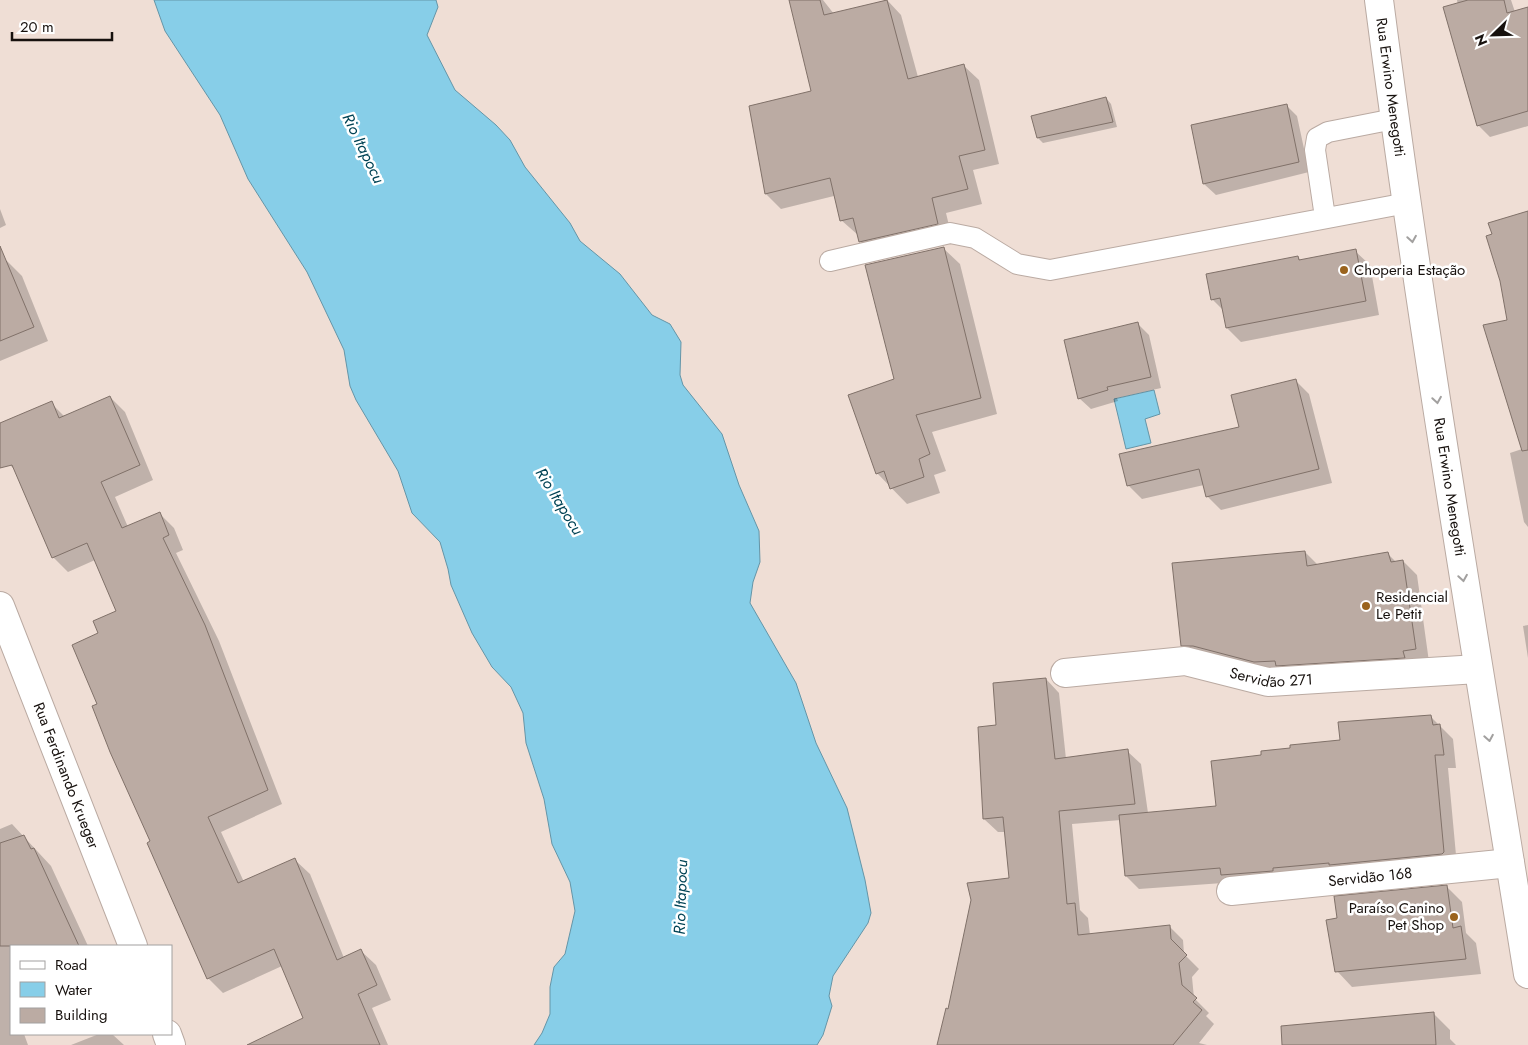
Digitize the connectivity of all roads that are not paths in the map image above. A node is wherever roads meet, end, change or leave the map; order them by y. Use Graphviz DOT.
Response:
graph roads {
  1 [pos="1379,0"];
  2 [pos="1394,119"];
  3 [pos="1407,203"];
  4 [pos="1325,217"];
  5 [pos="830,261"];
  6 [pos="0,606"];
  7 [pos="1478,669"];
  8 [pos="1066,673"];
  9 [pos="1510,863"];
  10 [pos="1231,891"];
  11 [pos="133,945"];
  12 [pos="1528,974"];
  1 -- 2 [label="street, Rua Erwino Menegotti"];
  2 -- 3 [label="street, Rua Erwino Menegotti"];
  2 -- 4 [label="lane"];
  3 -- 4 [label="lane"];
  3 -- 7 [label="street, Rua Erwino Menegotti, one-way"];
  4 -- 5 [label="lane"];
  6 -- 11 [label="street, Rua Ferdinando Krueger"];
  7 -- 8 [label="street, Servidão 271"];
  7 -- 9 [label="street, Rua Erwino Menegotti, one-way"];
  9 -- 10 [label="street, Servidão 168"];
  9 -- 12 [label="street, Rua Erwino Menegotti"];
}
